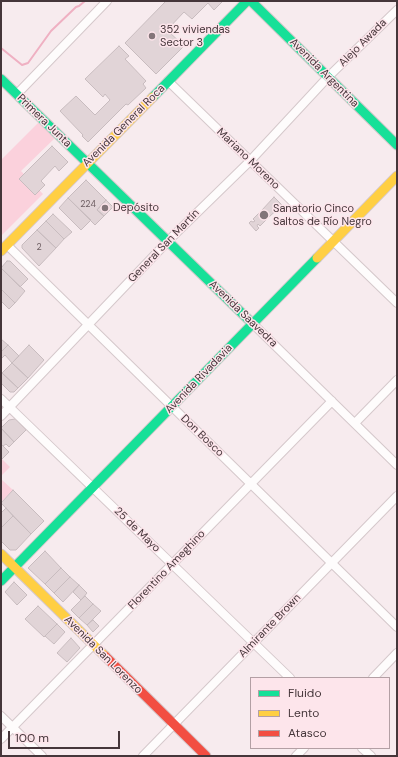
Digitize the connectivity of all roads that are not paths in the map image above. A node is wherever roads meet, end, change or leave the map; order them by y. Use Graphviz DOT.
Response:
graph roads {
  1 [pos="107,1"];
  2 [pos="247,1"];
  3 [pos="251,1"];
  4 [pos="397,10"];
  5 [pos="328,77"];
  6 [pos="1,79"];
  7 [pos="168,81"];
  8 [pos="17,94"];
  9 [pos="397,145"];
  10 [pos="250,161"];
  11 [pos="88,163"];
  12 [pos="397,176"];
  13 [pos="168,241"];
  14 [pos="333,241"];
  15 [pos="4,248"];
  16 [pos="397,303"];
  17 [pos="253,324"];
  18 [pos="88,325"];
  19 [pos="397,380"];
  20 [pos="1,399"];
  21 [pos="332,401"];
  22 [pos="9,407"];
  23 [pos="172,407"];
  24 [pos="1,416"];
  25 [pos="355,423"];
  26 [pos="397,465"];
  27 [pos="251,484"];
  28 [pos="93,487"];
  29 [pos="397,496"];
  30 [pos="1,554"];
  31 [pos="331,563"];
  32 [pos="172,565"];
  33 [pos="14,567"];
  34 [pos="1,581"];
  35 [pos="397,628"];
  36 [pos="254,643"];
  37 [pos="94,645"];
  38 [pos="397,653"];
  39 [pos="289,677"];
  40 [pos="374,677"];
  41 [pos="1,716"];
  42 [pos="174,724"];
  43 [pos="13,727"];
  44 [pos="1,740"];
  45 [pos="363,749"];
  46 [pos="42,756"];
  47 [pos="143,756"];
  48 [pos="206,756"];
  49 [pos="371,756"];
  1 -- 8 [label="street"];
  2 -- 7 [label="street, Avenida General Roca"];
  3 -- 5 [label="street, Avenida Argentina"];
  4 -- 5 [label="street, Alejo Awada"];
  5 -- 9 [label="street, Avenida Argentina"];
  5 -- 10 [label="street, General San Martín"];
  6 -- 8 [label="street, Primera Junta"];
  7 -- 10 [label="street, Mariano Moreno"];
  7 -- 11 [label="street, Avenida General Roca"];
  8 -- 11 [label="street, Primera Junta"];
  10 -- 13 [label="street, General San Martín"];
  10 -- 14 [label="street, Mariano Moreno"];
  11 -- 13 [label="street, Avenida Saavedra"];
  11 -- 15 [label="street, Avenida General Roca"];
  12 -- 14 [label="street, Avenida Rivadavia"];
  13 -- 17 [label="street, Avenida Saavedra"];
  13 -- 18 [label="street, General San Martín"];
  14 -- 16 [label="street, Mariano Moreno"];
  14 -- 17 [label="street, Avenida Rivadavia"];
  15 -- 18 [label="street, Don Bosco"];
  17 -- 21 [label="street, Avenida Saavedra"];
  17 -- 23 [label="street, Avenida Rivadavia"];
  18 -- 22 [label="street, General San Martín"];
  18 -- 23 [label="street, Don Bosco"];
  19 -- 25 [label="street"];
  20 -- 22 [label="street, 25 de Mayo"];
  21 -- 25 [label="street, Avenida Saavedra"];
  21 -- 27 [label="street, Florentino Ameghino"];
  22 -- 24 [label="street, General San Martín"];
  22 -- 28 [label="street, 25 de Mayo"];
  23 -- 27 [label="street, Don Bosco"];
  23 -- 28 [label="street, Avenida Rivadavia"];
  25 -- 26 [label="street, Avenida Saavedra"];
  27 -- 31 [label="street, Don Bosco"];
  27 -- 32 [label="street, Florentino Ameghino"];
  28 -- 32 [label="street, 25 de Mayo"];
  28 -- 33 [label="street, Avenida Rivadavia"];
  29 -- 31 [label="street, Almirante Brown"];
  30 -- 33 [label="street, Avenida San Lorenzo"];
  31 -- 35 [label="street, Don Bosco"];
  31 -- 36 [label="street, Almirante Brown"];
  32 -- 36 [label="street, 25 de Mayo"];
  32 -- 37 [label="street, Florentino Ameghino"];
  33 -- 34 [label="street, Avenida Rivadavia"];
  33 -- 37 [label="street, Avenida San Lorenzo"];
  36 -- 39 [label="street, 25 de Mayo"];
  36 -- 42 [label="street, Almirante Brown"];
  37 -- 42 [label="street, Avenida San Lorenzo"];
  37 -- 43 [label="street, Florentino Ameghino"];
  38 -- 40 [label="street"];
  41 -- 43 [label="street"];
  42 -- 47 [label="street, Almirante Brown"];
  42 -- 48 [label="street, Avenida San Lorenzo"];
  43 -- 44 [label="street, Florentino Ameghino"];
  43 -- 46 [label="street"];
  45 -- 49 [label="street"];
}
